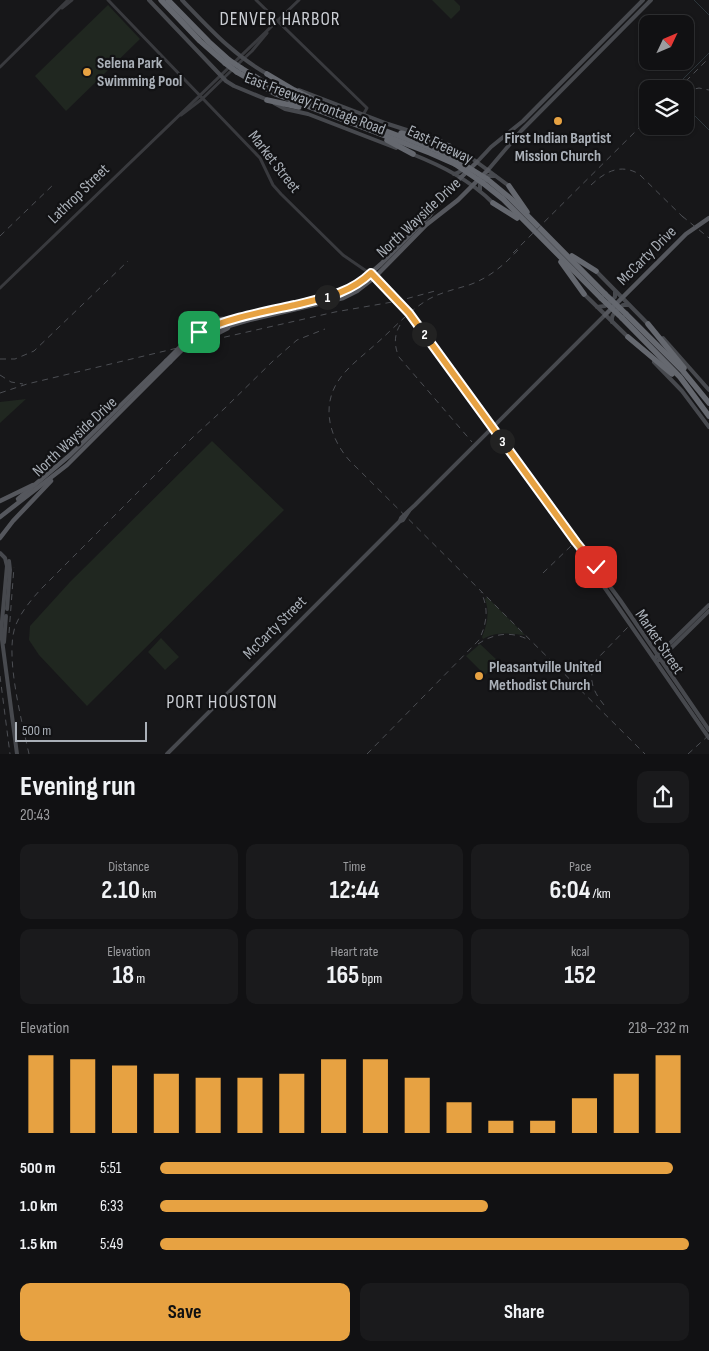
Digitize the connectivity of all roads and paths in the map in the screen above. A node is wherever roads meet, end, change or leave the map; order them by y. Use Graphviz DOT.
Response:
graph roads {
  1 [pos="68,0"];
  2 [pos="72,0"];
  3 [pos="108,0"];
  4 [pos="149,0"];
  5 [pos="161,0"];
  6 [pos="168,0"];
  7 [pos="182,0"];
  8 [pos="256,0"];
  9 [pos="299,0"];
  10 [pos="642,0"];
  11 [pos="651,0"];
  12 [pos="60,10"];
  13 [pos="277,22"];
  14 [pos="241,58"];
  15 [pos="227,62"];
  16 [pos="0,67"];
  17 [pos="239,70"];
  18 [pos="268,74"];
  19 [pos="222,76"];
  20 [pos="199,96"];
  21 [pos="202,99"];
  22 [pos="267,100"];
  23 [pos="191,108"];
  24 [pos="321,112"];
  25 [pos="363,115"];
  26 [pos="347,116"];
  27 [pos="176,119"];
  28 [pos="353,124"];
  29 [pos="367,124"];
  30 [pos="449,146"];
  31 [pos="413,154"];
  32 [pos="482,156"];
  33 [pos="470,157"];
  34 [pos="457,162"];
  35 [pos="477,162"];
  36 [pos="490,168"];
  37 [pos="454,174"];
  38 [pos="495,176"];
  39 [pos="461,178"];
  40 [pos="485,181"];
  41 [pos="472,185"];
  42 [pos="452,186"];
  43 [pos="509,186"];
  44 [pos="467,191"];
  45 [pos="481,192"];
  46 [pos="493,203"];
  47 [pos="709,218"];
  48 [pos="525,222"];
  49 [pos="539,236"];
  50 [pos="548,236"];
  51 [pos="596,271"];
  52 [pos="373,275"];
  53 [pos="0,288"];
  54 [pos="613,290"];
  55 [pos="584,294"];
  56 [pos="603,296"];
  57 [pos="622,298"];
  58 [pos="629,305"];
  59 [pos="597,307"];
  60 [pos="252,308"];
  61 [pos="605,315"];
  62 [pos="248,316"];
  63 [pos="624,316"];
  64 [pos="207,319"];
  65 [pos="234,319"];
  66 [pos="613,323"];
  67 [pos="648,324"];
  68 [pos="234,325"];
  69 [pos="191,332"];
  70 [pos="200,333"];
  71 [pos="628,337"];
  72 [pos="145,385"];
  73 [pos="709,390"];
  74 [pos="704,396"];
  75 [pos="709,403"];
  76 [pos="708,413"];
  77 [pos="709,427"];
  78 [pos="493,428"];
  79 [pos="58,473"];
  80 [pos="42,480"];
  81 [pos="0,501"];
  82 [pos="0,515"];
  83 [pos="8,527"];
  84 [pos="0,530"];
  85 [pos="0,538"];
  86 [pos="0,551"];
  87 [pos="709,605"];
  88 [pos="709,611"];
  89 [pos="698,618"];
  90 [pos="657,659"];
  91 [pos="689,706"];
  92 [pos="709,730"];
  93 [pos="709,738"];
  94 [pos="17,754"];
  95 [pos="167,754"];
  1 -- 12 [label="street"];
  2 -- 12 [label="street"];
  3 -- 20 [label="street, Market Street"];
  4 -- 19 [label="main road, East Freeway Frontage Road"];
  5 -- 15 [label="highway, East Freeway"];
  6 -- 15 [label="highway, East Freeway"];
  7 -- 14 [label="main road, East Freeway Frontage Road"];
  8 -- 13 [label="street"];
  9 -- 13 [label="street, Lathrop Street"];
  10 -- 32 [label="main road, North Wayside Drive"];
  11 -- 36 [label="main road, North Wayside Drive"];
  12 -- 16 [label="street"];
  13 -- 14 [label="street, Lathrop Street"];
  13 -- 25 [label="street"];
  14 -- 18 [label="main road, East Freeway Frontage Road"];
  14 -- 19 [label="street, Lathrop Street"];
  15 -- 17 [label="highway, East Freeway, bridge"];
  17 -- 24 [label="highway, East Freeway"];
  17 -- 26 [label="highway, East Freeway"];
  18 -- 25 [label="main road, East Freeway Frontage Road"];
  18 -- 26 [label="highway"];
  19 -- 20 [label="street, Lathrop Street"];
  19 -- 21 [label="street, Lathrop Street"];
  19 -- 22 [label="main road, East Freeway Frontage Road"];
  20 -- 21 [label="street, Market Street"];
  20 -- 23 [label="street"];
  20 -- 27 [label="street, Lathrop Street"];
  21 -- 23 [label="street, Lathrop Street"];
  21 -- 52 [label="street, Market Street"];
  22 -- 24 [label="highway"];
  22 -- 31 [label="main road, East Freeway Frontage Road"];
  23 -- 27 [label="street, Lathrop Street"];
  24 -- 28 [label="highway, East Freeway"];
  25 -- 30 [label="main road, East Freeway Frontage Road"];
  26 -- 29 [label="highway, East Freeway"];
  27 -- 53 [label="street, Lathrop Street"];
  28 -- 31 [label="highway"];
  28 -- 34 [label="highway, East Freeway"];
  29 -- 30 [label="highway"];
  29 -- 34 [label="highway, East Freeway"];
  30 -- 33 [label="main road, East Freeway Frontage Road"];
  31 -- 37 [label="main road, East Freeway Frontage Road"];
  32 -- 33 [label="main road"];
  32 -- 35 [label="main road, North Wayside Drive"];
  33 -- 35 [label="main road, East Freeway Frontage Road"];
  33 -- 37 [label="main road"];
  34 -- 40 [label="highway, East Freeway, bridge"];
  35 -- 36 [label="main road, East Freeway Frontage Road"];
  35 -- 39 [label="main road, North Wayside Drive"];
  36 -- 38 [label="main road, East Freeway Frontage Road"];
  36 -- 41 [label="main road, North Wayside Drive"];
  37 -- 39 [label="main road, East Freeway Frontage Road"];
  37 -- 42 [label="main road"];
  38 -- 43 [label="main road, East Freeway Frontage Road"];
  38 -- 45 [label="main road"];
  39 -- 41 [label="main road, East Freeway Frontage Road"];
  39 -- 42 [label="main road, North Wayside Drive"];
  40 -- 48 [label="highway, East Freeway"];
  40 -- 50 [label="highway, East Freeway"];
  41 -- 44 [label="main road, North Wayside Drive"];
  41 -- 45 [label="main road, East Freeway Frontage Road"];
  42 -- 52 [label="main road, North Wayside Drive"];
  43 -- 50 [label="highway"];
  44 -- 45 [label="main road"];
  44 -- 52 [label="main road, North Wayside Drive"];
  45 -- 46 [label="main road, East Freeway Frontage Road"];
  46 -- 48 [label="highway"];
  47 -- 57 [label="main road, McCarty Drive"];
  48 -- 49 [label="highway, East Freeway"];
  49 -- 55 [label="highway"];
  49 -- 56 [label="highway, East Freeway"];
  50 -- 51 [label="highway"];
  50 -- 56 [label="highway, East Freeway"];
  51 -- 54 [label="main road"];
  52 -- 62 [label="main road, North Wayside Drive"];
  52 -- 68 [label="main road, North Wayside Drive"];
  52 -- 78 [label="street, Market Street"];
  54 -- 57 [label="main road"];
  54 -- 59 [label="main road"];
  55 -- 59 [label="main road"];
  56 -- 63 [label="highway, East Freeway, bridge"];
  57 -- 58 [label="main road"];
  57 -- 61 [label="main road, McCarty Drive"];
  58 -- 66 [label="main road"];
  58 -- 67 [label="main road"];
  59 -- 61 [label="main road"];
  60 -- 62 [label="main road"];
  61 -- 66 [label="main road"];
  61 -- 78 [label="main road, McCarty Street"];
  62 -- 65 [label="main road, North Wayside Drive"];
  63 -- 74 [label="highway, East Freeway"];
  63 -- 76 [label="highway, East Freeway"];
  64 -- 65 [label="main road"];
  65 -- 70 [label="main road, North Wayside Drive"];
  66 -- 71 [label="main road"];
  67 -- 73 [label="main road"];
  67 -- 74 [label="highway"];
  68 -- 69 [label="main road"];
  68 -- 70 [label="main road, North Wayside Drive"];
  70 -- 72 [label="main road, North Wayside Drive, bridge"];
  71 -- 76 [label="highway"];
  71 -- 77 [label="main road"];
  72 -- 79 [label="main road, North Wayside Drive"];
  72 -- 80 [label="main road, North Wayside Drive"];
  74 -- 75 [label="highway, East Freeway"];
  78 -- 90 [label="main road, Market Street"];
  78 -- 95 [label="main road, McCarty Street"];
  79 -- 82 [label="main road, North Wayside Drive"];
  79 -- 83 [label="main road"];
  80 -- 81 [label="main road"];
  80 -- 82 [label="main road, North Wayside Drive"];
  83 -- 84 [label="main road"];
  83 -- 85 [label="main road"];
  86 -- 94 [label="main road"];
  87 -- 89 [label="main road"];
  88 -- 89 [label="main road"];
  89 -- 90 [label="main road"];
  90 -- 91 [label="main road, Market Street"];
  91 -- 92 [label="main road, Market Street"];
  91 -- 93 [label="main road, Market Street"];
}
